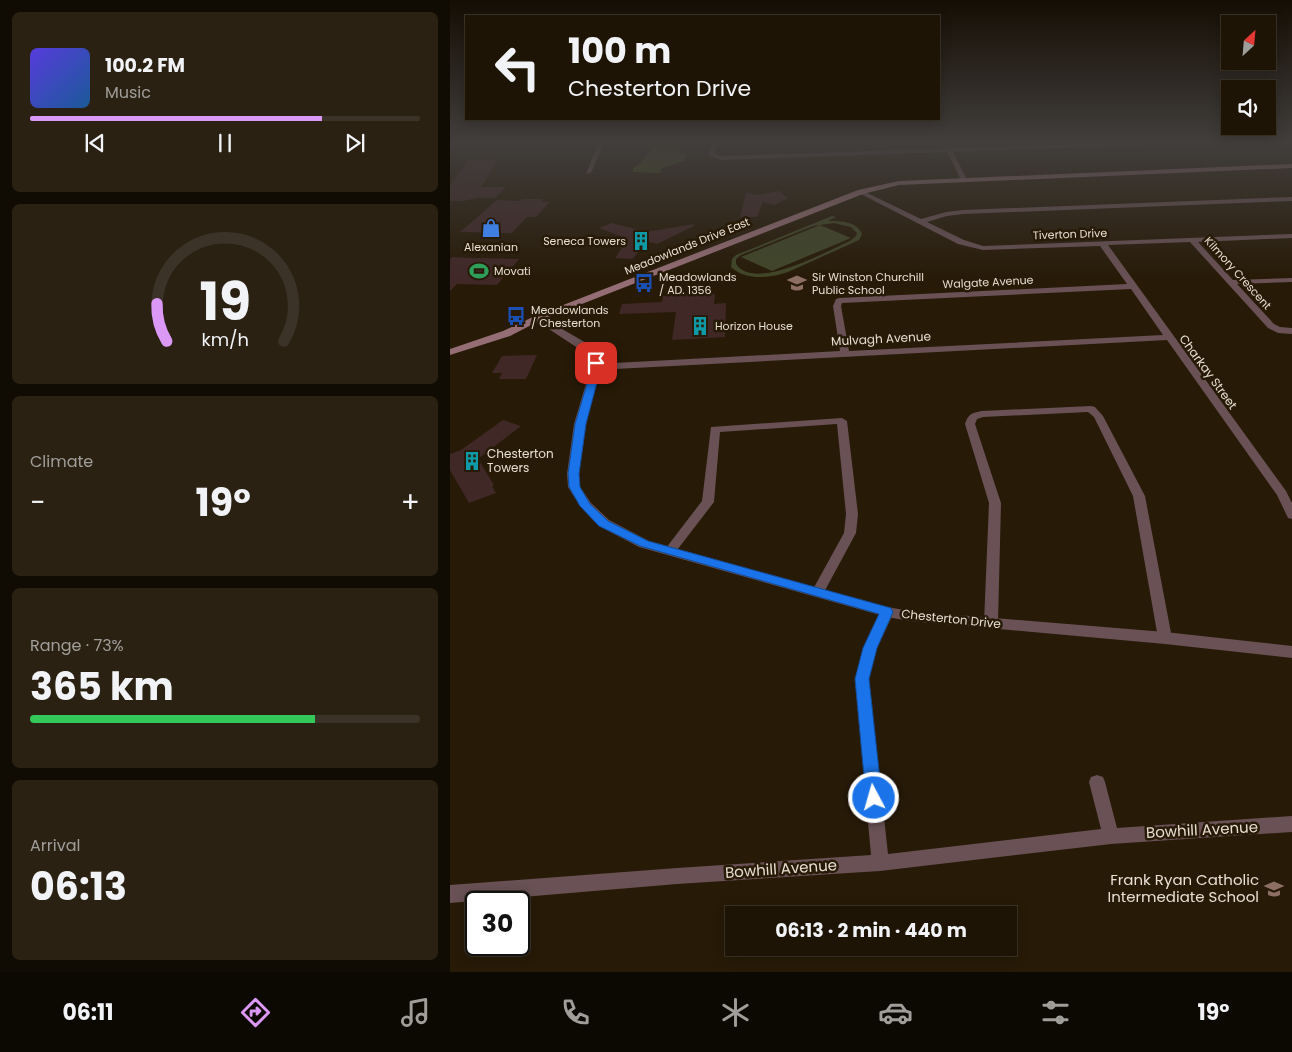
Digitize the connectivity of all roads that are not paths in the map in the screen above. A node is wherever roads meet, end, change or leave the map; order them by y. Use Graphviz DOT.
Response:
graph roads {
  1 [pos="876,188"];
  2 [pos="861,192"];
  3 [pos="1292,199"];
  4 [pos="920,222"];
  5 [pos="1292,236"];
  6 [pos="1193,240"];
  7 [pos="1103,244"];
  8 [pos="1292,280"];
  9 [pos="1231,282"];
  10 [pos="1132,286"];
  11 [pos="538,318"];
  12 [pos="1292,331"];
  13 [pos="1168,337"];
  14 [pos="450,343"];
  15 [pos="450,352"];
  16 [pos="844,353"];
  17 [pos="596,367"];
  18 [pos="1292,514"];
  19 [pos="670,551"];
  20 [pos="818,591"];
  21 [pos="887,612"];
  22 [pos="990,623"];
  23 [pos="1165,638"];
  24 [pos="1292,652"];
  25 [pos="1097,782"];
  26 [pos="1292,824"];
  27 [pos="1112,836"];
  28 [pos="880,863"];
  29 [pos="450,894"];
  1 -- 2 [label="main road, Meadowlands Drive East"];
  2 -- 4 [label="street, Tiverton Drive"];
  2 -- 11 [label="main road, Meadowlands Drive East"];
  3 -- 4 [label="street"];
  4 -- 7 [label="street, Tiverton Drive"];
  5 -- 6 [label="street, Tiverton Drive"];
  6 -- 7 [label="street, Tiverton Drive"];
  6 -- 9 [label="street, Kilmory Crescent"];
  7 -- 10 [label="street, Charkay Street"];
  8 -- 9 [label="street"];
  9 -- 12 [label="street, Kilmory Crescent"];
  10 -- 13 [label="street, Charkay Street"];
  10 -- 16 [label="street, Walgate Avenue"];
  11 -- 14 [label="main road, Meadowlands Drive East"];
  11 -- 15 [label="main road, Meadowlands Drive East"];
  11 -- 17 [label="street"];
  13 -- 16 [label="street, Mulvagh Avenue"];
  13 -- 18 [label="street, Charkay Street"];
  16 -- 17 [label="street, Mulvagh Avenue"];
  17 -- 19 [label="street, Chesterton Drive"];
  19 -- 20 [label="street, Chesterton Drive"];
  19 -- 20 [label="street"];
  20 -- 21 [label="street, Chesterton Drive"];
  21 -- 22 [label="street, Chesterton Drive"];
  21 -- 28 [label="street"];
  22 -- 23 [label="street, Chesterton Drive"];
  22 -- 23 [label="street"];
  23 -- 24 [label="street, Chesterton Drive"];
  25 -- 27 [label="street"];
  26 -- 27 [label="street, Bowhill Avenue"];
  27 -- 28 [label="street, Bowhill Avenue"];
  28 -- 29 [label="street, Bowhill Avenue"];
}
